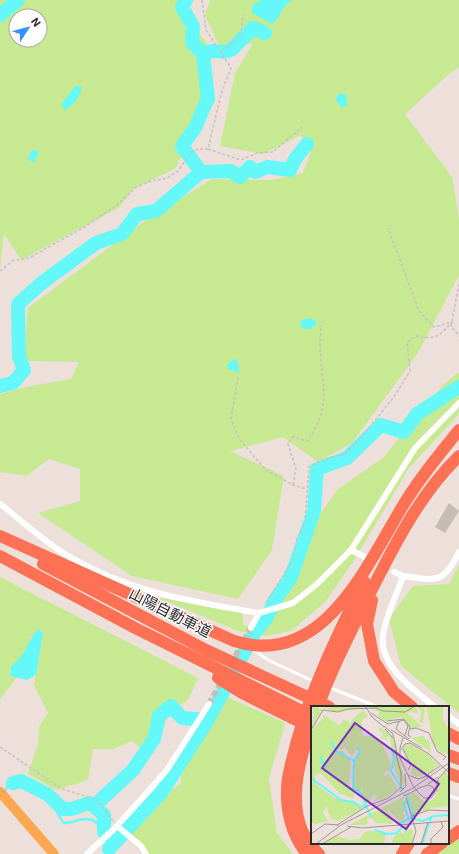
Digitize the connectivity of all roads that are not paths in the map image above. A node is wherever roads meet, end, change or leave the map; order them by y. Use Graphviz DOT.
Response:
graph roads {
  1 [pos="459,403"];
  2 [pos="459,430"];
  3 [pos="459,441"];
  4 [pos="459,456"];
  5 [pos="433,462"];
  6 [pos="459,467"];
  7 [pos="430,491"];
  8 [pos="0,504"];
  9 [pos="0,536"];
  10 [pos="0,541"];
  11 [pos="351,550"];
  12 [pos="459,552"];
  13 [pos="0,556"];
  14 [pos="370,557"];
  15 [pos="394,572"];
  16 [pos="403,576"];
  17 [pos="376,581"];
  18 [pos="259,613"];
  19 [pos="134,628"];
  20 [pos="251,628"];
  21 [pos="245,644"];
  22 [pos="324,676"];
  23 [pos="210,704"];
  24 [pos="315,706"];
  25 [pos="318,706"];
  26 [pos="327,706"];
  27 [pos="375,706"];
  28 [pos="411,706"];
  29 [pos="434,706"];
  30 [pos="311,716"];
  31 [pos="449,717"];
  32 [pos="311,718"];
  33 [pos="459,724"];
  34 [pos="306,734"];
  35 [pos="449,734"];
  36 [pos="459,739"];
  37 [pos="449,755"];
  38 [pos="459,759"];
  39 [pos="449,773"];
  40 [pos="459,777"];
  41 [pos="2,794"];
  42 [pos="449,795"];
  43 [pos="459,799"];
  44 [pos="117,826"];
  45 [pos="459,830"];
  46 [pos="449,838"];
  47 [pos="408,844"];
  48 [pos="441,844"];
  49 [pos="54,854"];
  50 [pos="87,854"];
  51 [pos="146,854"];
  52 [pos="308,854"];
  53 [pos="319,854"];
  54 [pos="402,854"];
  55 [pos="427,854"];
  1 -- 11 [label="street"];
  2 -- 5 [label="highway"];
  3 -- 5 [label="highway"];
  4 -- 7 [label="highway"];
  5 -- 14 [label="highway"];
  6 -- 7 [label="highway"];
  7 -- 17 [label="highway"];
  8 -- 18 [label="street"];
  9 -- 21 [label="highway"];
  10 -- 26 [label="highway, 山陽自動車道"];
  11 -- 14 [label="street"];
  11 -- 18 [label="street"];
  12 -- 16 [label="street"];
  13 -- 19 [label="highway, 山陽自動車道"];
  14 -- 21 [label="highway"];
  14 -- 22 [label="highway"];
  15 -- 16 [label="street"];
  16 -- 29 [label="street"];
  17 -- 22 [label="highway"];
  17 -- 28 [label="highway"];
  18 -- 20 [label="street"];
  19 -- 30 [label="highway, 山陽自動車道"];
  19 -- 34 [label="highway"];
  21 -- 27 [label="lane"];
  22 -- 24 [label="highway"];
  22 -- 25 [label="highway"];
  23 -- 44 [label="street"];
  31 -- 33 [label="street"];
  32 -- 34 [label="highway"];
  34 -- 52 [label="highway"];
  34 -- 53 [label="highway"];
  35 -- 36 [label="highway"];
  37 -- 38 [label="highway"];
  39 -- 40 [label="highway"];
  41 -- 49 [label="main road"];
  42 -- 43 [label="lane"];
  44 -- 50 [label="street"];
  44 -- 51 [label="street"];
  45 -- 46 [label="highway"];
  47 -- 54 [label="highway"];
  48 -- 55 [label="highway"];
}
